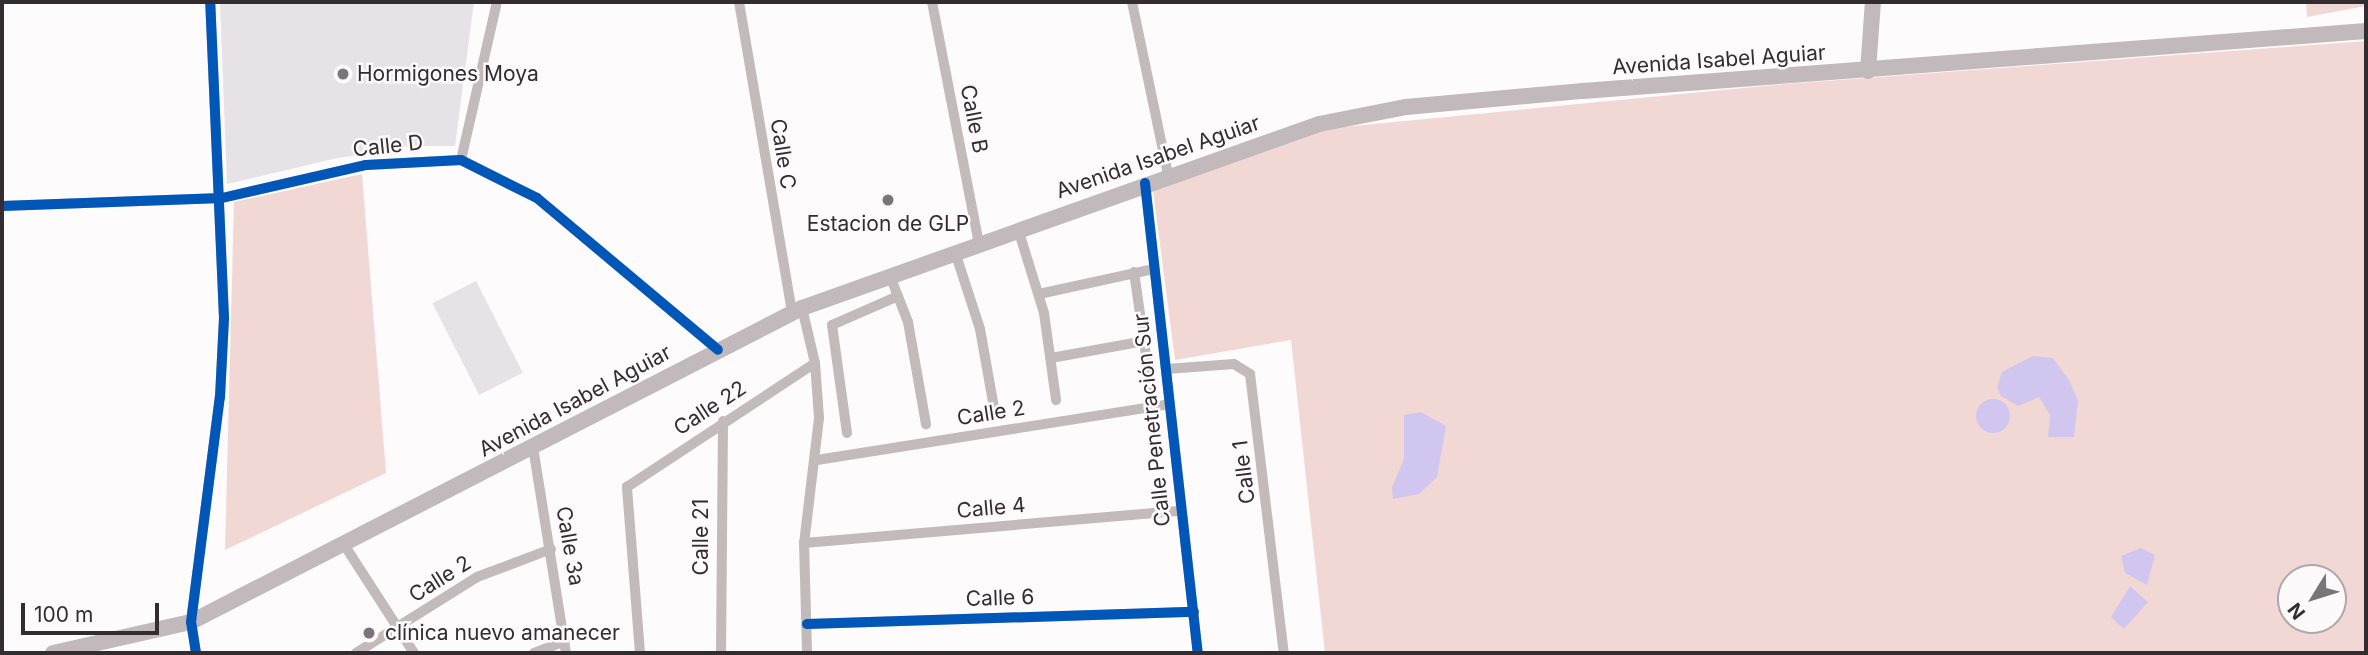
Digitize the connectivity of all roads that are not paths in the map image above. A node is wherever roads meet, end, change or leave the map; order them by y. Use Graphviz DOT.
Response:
graph roads {
  1 [pos="210,2"];
  2 [pos="497,2"];
  3 [pos="739,2"];
  4 [pos="932,2"];
  5 [pos="1132,2"];
  6 [pos="1873,2"];
  7 [pos="2366,31"];
  8 [pos="1868,71"];
  9 [pos="461,160"];
  10 [pos="1168,175"];
  11 [pos="1145,183"];
  12 [pos="222,198"];
  13 [pos="2,206"];
  14 [pos="1018,229"];
  15 [pos="979,243"];
  16 [pos="955,252"];
  17 [pos="1154,269"];
  18 [pos="1134,272"];
  19 [pos="891,276"];
  20 [pos="1039,294"];
  21 [pos="898,296"];
  22 [pos="797,311"];
  23 [pos="1145,341"];
  24 [pos="718,350"];
  25 [pos="1051,358"];
  26 [pos="816,363"];
  27 [pos="1167,369"];
  28 [pos="1152,390"];
  29 [pos="1056,400"];
  30 [pos="1170,404"];
  31 [pos="995,413"];
  32 [pos="723,421"];
  33 [pos="926,424"];
  34 [pos="847,433"];
  35 [pos="533,447"];
  36 [pos="817,460"];
  37 [pos="1181,511"];
  38 [pos="804,543"];
  39 [pos="345,547"];
  40 [pos="551,549"];
  41 [pos="1194,612"];
  42 [pos="191,622"];
  43 [pos="807,624"];
  44 [pos="401,627"];
  45 [pos="565,641"];
  46 [pos="102,648"];
  47 [pos="53,653"];
  48 [pos="196,653"];
  49 [pos="356,653"];
  50 [pos="414,653"];
  51 [pos="534,653"];
  52 [pos="566,653"];
  53 [pos="640,653"];
  54 [pos="721,653"];
  55 [pos="807,653"];
  56 [pos="1198,653"];
  57 [pos="1284,653"];
  1 -- 12 [label="street"];
  2 -- 9 [label="street"];
  3 -- 22 [label="street, Calle C"];
  4 -- 15 [label="street, Calle B"];
  5 -- 10 [label="street"];
  6 -- 8 [label="main road"];
  7 -- 8 [label="main road, Avenida Isabel Aguiar"];
  8 -- 10 [label="main road, Avenida Isabel Aguiar"];
  9 -- 12 [label="street, Calle D"];
  9 -- 24 [label="street, Calle D"];
  10 -- 11 [label="main road, Avenida Isabel Aguiar"];
  11 -- 14 [label="main road, Avenida Isabel Aguiar"];
  11 -- 17 [label="street, Calle Penetración Sur"];
  12 -- 13 [label="street, Calle D"];
  12 -- 42 [label="street"];
  14 -- 15 [label="main road, Avenida Isabel Aguiar"];
  14 -- 20 [label="street"];
  15 -- 16 [label="main road, Avenida Isabel Aguiar"];
  16 -- 19 [label="main road, Avenida Isabel Aguiar"];
  16 -- 31 [label="street"];
  17 -- 18 [label="street"];
  17 -- 27 [label="street, Calle Penetración Sur"];
  18 -- 20 [label="street"];
  18 -- 23 [label="street"];
  19 -- 21 [label="street"];
  19 -- 22 [label="main road, Avenida Isabel Aguiar"];
  20 -- 25 [label="street"];
  21 -- 33 [label="street"];
  21 -- 34 [label="street"];
  22 -- 24 [label="main road, Avenida Isabel Aguiar"];
  22 -- 26 [label="street, Calle C"];
  23 -- 25 [label="street"];
  23 -- 28 [label="street"];
  24 -- 35 [label="main road, Avenida Isabel Aguiar"];
  25 -- 29 [label="street"];
  26 -- 32 [label="street, Calle 22"];
  26 -- 36 [label="street, Calle C"];
  27 -- 30 [label="street, Calle Penetración Sur"];
  27 -- 57 [label="street, Calle 1"];
  30 -- 36 [label="street, Calle 2"];
  30 -- 37 [label="street, Calle Penetración Sur"];
  32 -- 53 [label="street, Calle 22"];
  32 -- 54 [label="street, Calle 21"];
  35 -- 39 [label="main road, Avenida Isabel Aguiar"];
  35 -- 40 [label="street, Calle 3a"];
  36 -- 38 [label="street, Calle C"];
  37 -- 38 [label="street, Calle 4"];
  37 -- 41 [label="street, Calle Penetración Sur"];
  38 -- 43 [label="street, Calle C"];
  39 -- 42 [label="main road, Avenida Isabel Aguiar"];
  39 -- 44 [label="street"];
  40 -- 44 [label="street, Calle 2"];
  40 -- 45 [label="street, Calle 3a"];
  41 -- 43 [label="street, Calle 6"];
  41 -- 56 [label="street, Calle Penetración Sur"];
  42 -- 46 [label="main road, Avenida Isabel Aguiar"];
  42 -- 48 [label="street"];
  43 -- 55 [label="street, Calle C"];
  44 -- 49 [label="street, Calle 2"];
  44 -- 50 [label="street"];
  45 -- 51 [label="street"];
  45 -- 52 [label="street, Calle 3a"];
  46 -- 47 [label="main road, Avenida Isabel Aguiar"];
}
